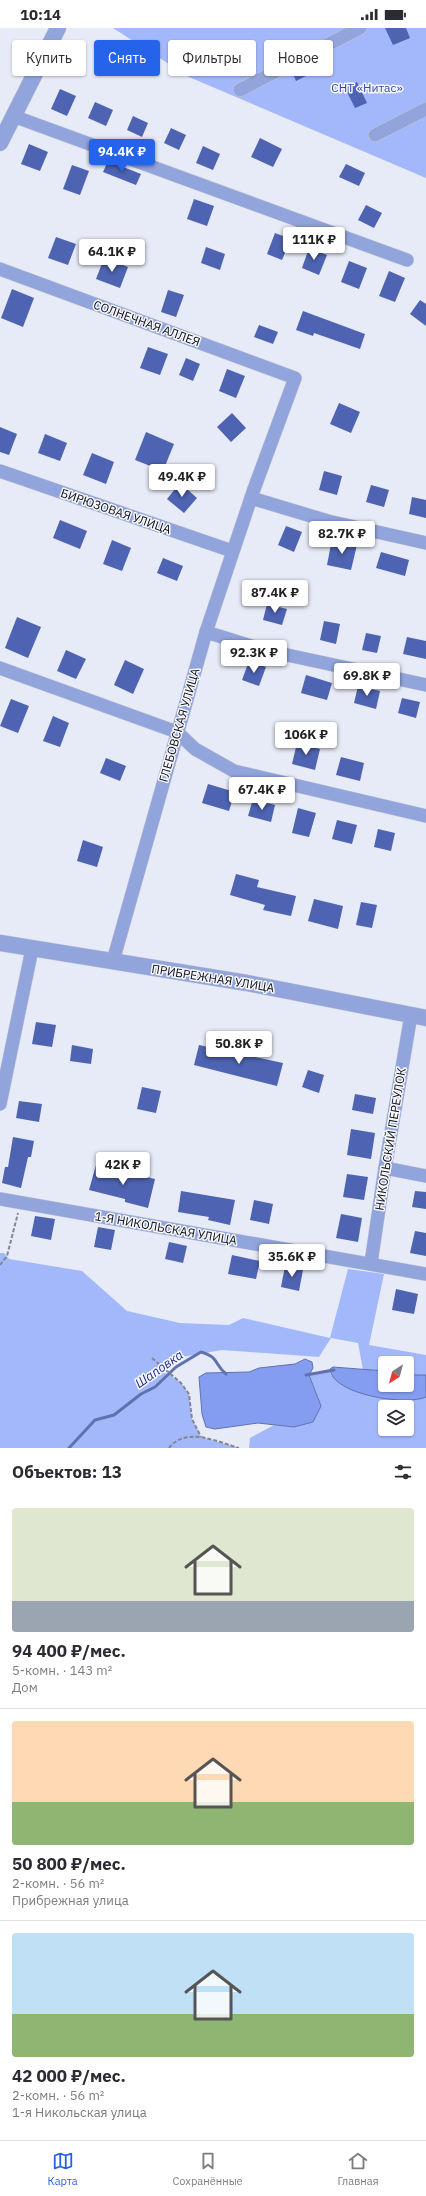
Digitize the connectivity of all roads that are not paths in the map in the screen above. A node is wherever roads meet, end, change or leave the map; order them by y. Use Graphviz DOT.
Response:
graph roads {
  1 [pos="58,28"];
  2 [pos="360,28"];
  3 [pos="240,90"];
  4 [pos="426,109"];
  5 [pos="13,116"];
  6 [pos="374,135"];
  7 [pos="0,143"];
  8 [pos="407,260"];
  9 [pos="0,269"];
  10 [pos="295,378"];
  11 [pos="0,471"];
  12 [pos="251,498"];
  13 [pos="426,543"];
  14 [pos="232,551"];
  15 [pos="206,632"];
  16 [pos="0,668"];
  17 [pos="426,685"];
  18 [pos="176,732"];
  19 [pos="426,816"];
  20 [pos="0,943"];
  21 [pos="32,948"];
  22 [pos="113,962"];
  23 [pos="419,1017"];
  24 [pos="0,1104"];
  25 [pos="385,1168"];
  26 [pos="426,1176"];
  27 [pos="0,1198"];
  28 [pos="372,1263"];
  29 [pos="426,1274"];
  1 -- 5 [label="street"];
  2 -- 3 [label="street"];
  4 -- 6 [label="street"];
  5 -- 7 [label="street"];
  5 -- 8 [label="street"];
  9 -- 10 [label="street, СОЛНЕЧНАЯ АЛЛЕЯ"];
  10 -- 12 [label="street, ГЛЕБОВСКАЯ УЛИЦА"];
  11 -- 14 [label="street, БИРЮЗОВАЯ УЛИЦА"];
  12 -- 13 [label="street"];
  12 -- 14 [label="street, ГЛЕБОВСКАЯ УЛИЦА"];
  14 -- 15 [label="street, ГЛЕБОВСКАЯ УЛИЦА"];
  15 -- 17 [label="street"];
  15 -- 18 [label="street, ГЛЕБОВСКАЯ УЛИЦА"];
  16 -- 18 [label="street"];
  18 -- 19 [label="street"];
  18 -- 22 [label="street, ГЛЕБОВСКАЯ УЛИЦА"];
  20 -- 21 [label="street, ПРИБРЕЖНАЯ УЛИЦА"];
  21 -- 22 [label="street, ПРИБРЕЖНАЯ УЛИЦА"];
  21 -- 24 [label="street"];
  22 -- 23 [label="street, ПРИБРЕЖНАЯ УЛИЦА"];
  23 -- 25 [label="street, НИКОЛЬСКИЙ ПЕРЕУЛОК"];
  25 -- 26 [label="street"];
  25 -- 28 [label="street, НИКОЛЬСКИЙ ПЕРЕУЛОК"];
  27 -- 28 [label="street, 1-Я НИКОЛЬСКАЯ УЛИЦА"];
  28 -- 29 [label="street, 1-Я НИКОЛЬСКАЯ УЛИЦА"];
}
